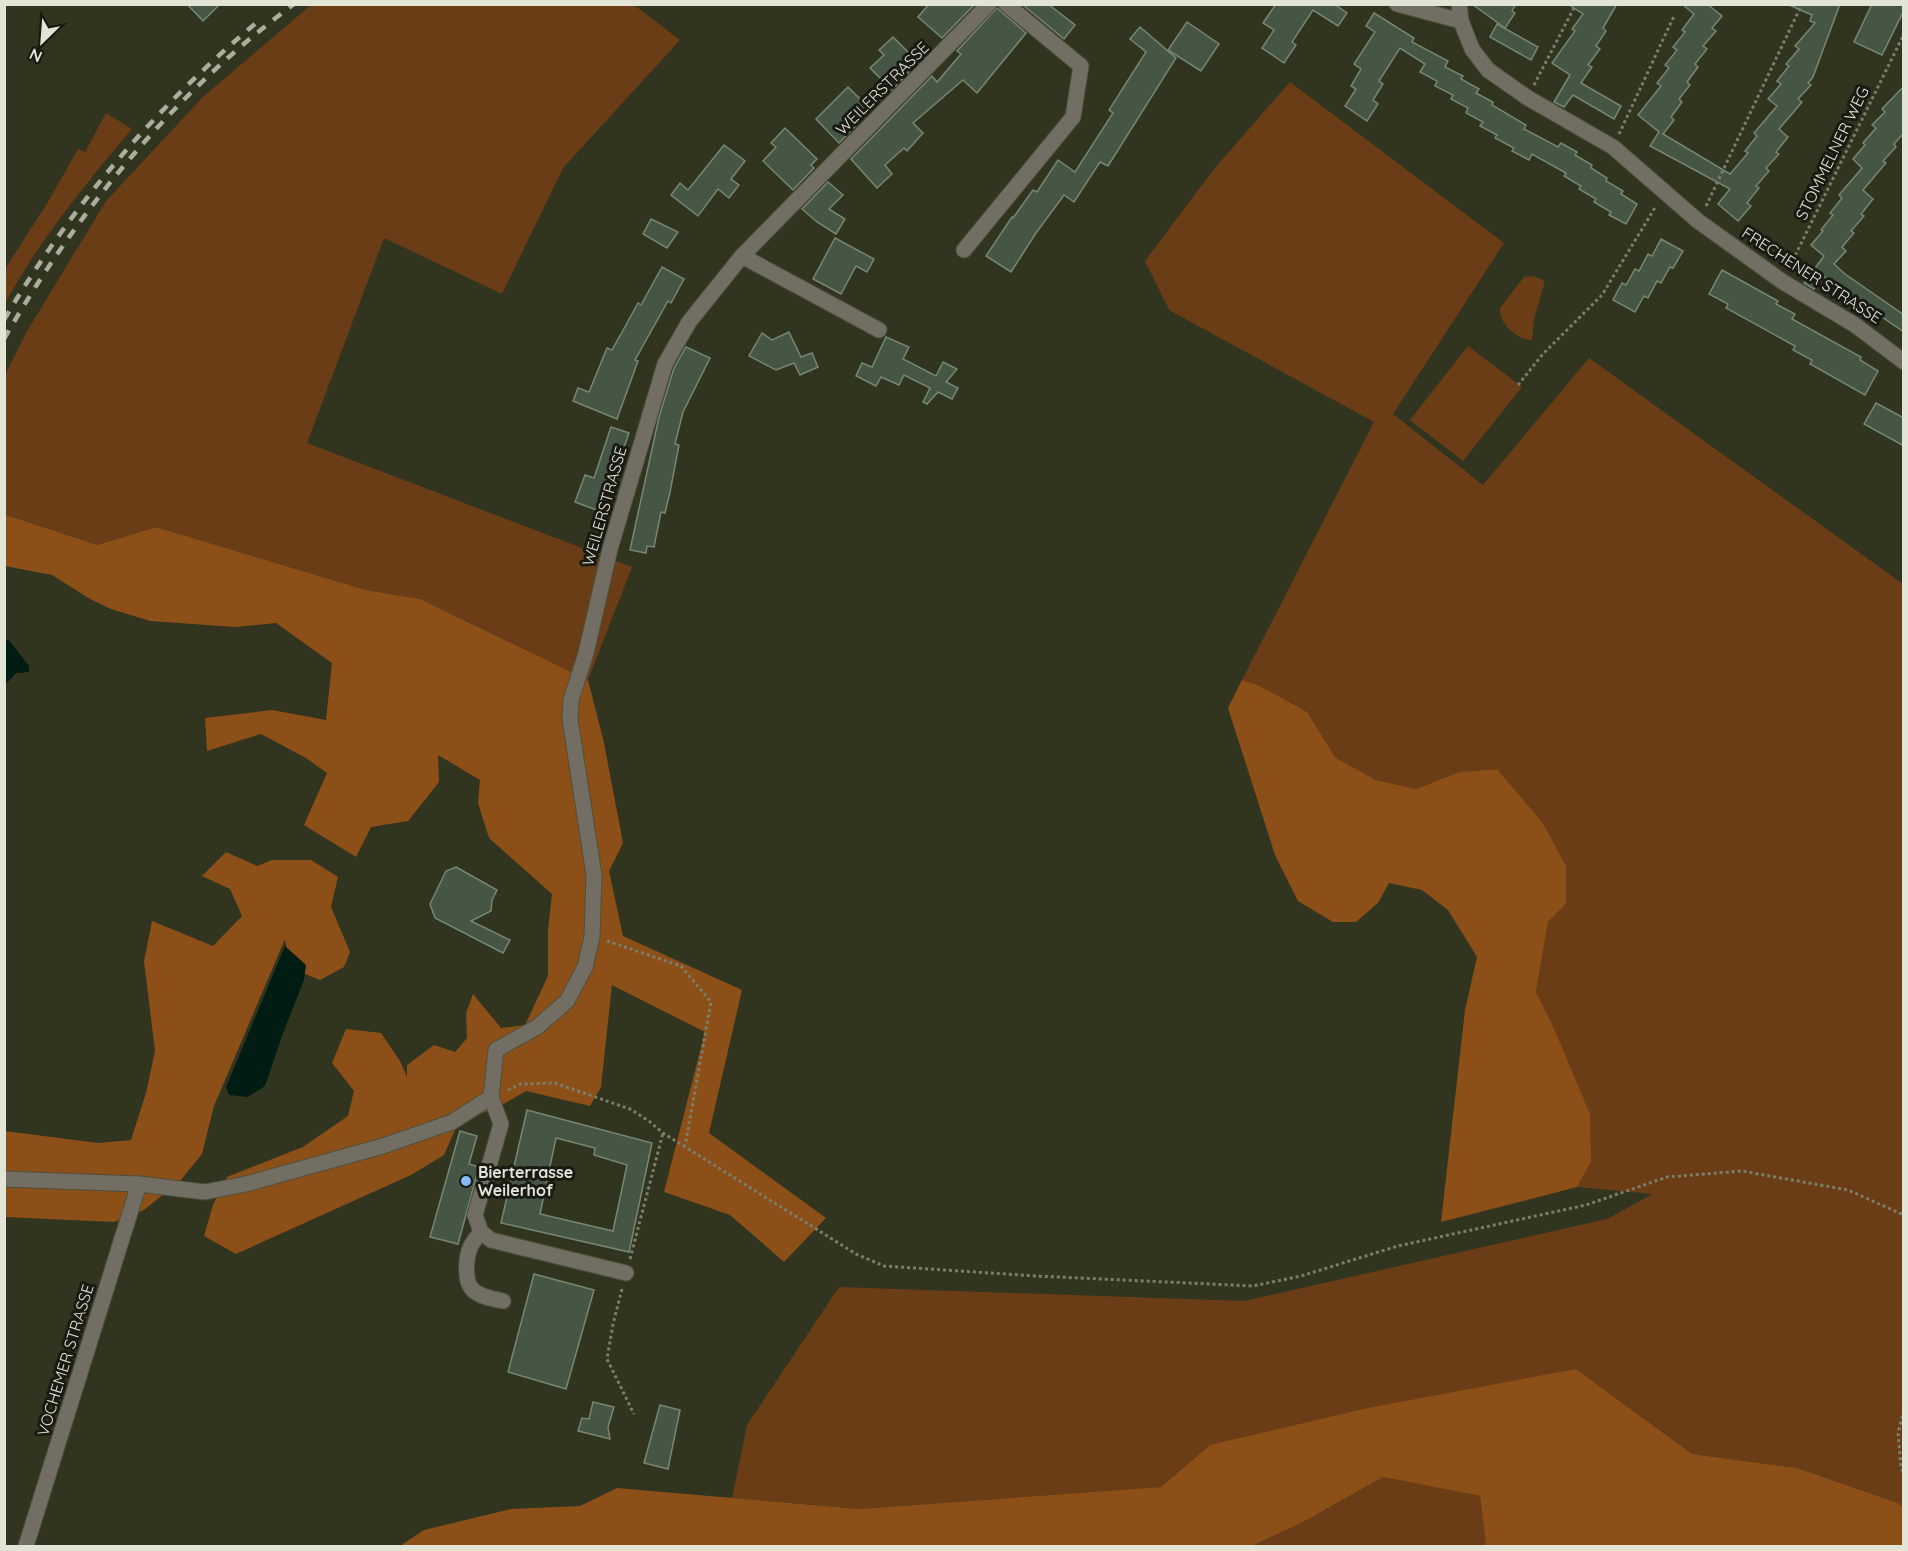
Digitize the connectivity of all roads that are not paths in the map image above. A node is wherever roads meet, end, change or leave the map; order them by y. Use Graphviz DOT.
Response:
graph roads {
  1 [pos="989,4"];
  2 [pos="1006,4"];
  3 [pos="1397,4"];
  4 [pos="1459,4"];
  5 [pos="1461,21"];
  6 [pos="964,250"];
  7 [pos="742,256"];
  8 [pos="879,330"];
  9 [pos="1904,362"];
  10 [pos="491,1097"];
  11 [pos="4,1179"];
  12 [pos="139,1184"];
  13 [pos="481,1232"];
  14 [pos="626,1273"];
  15 [pos="503,1302"];
  16 [pos="26,1546"];
  1 -- 7 [label="street, WEILERSTRASSE"];
  2 -- 6 [label="street"];
  3 -- 5 [label="street"];
  4 -- 5 [label="street, FRECHENER STRASSE"];
  5 -- 9 [label="street, FRECHENER STRASSE"];
  7 -- 8 [label="street"];
  7 -- 10 [label="street, WEILERSTRASSE"];
  10 -- 12 [label="street"];
  10 -- 13 [label="street"];
  11 -- 12 [label="street"];
  12 -- 16 [label="street, VOCHEMER STRASSE"];
  13 -- 14 [label="street"];
  13 -- 15 [label="street"];
}
